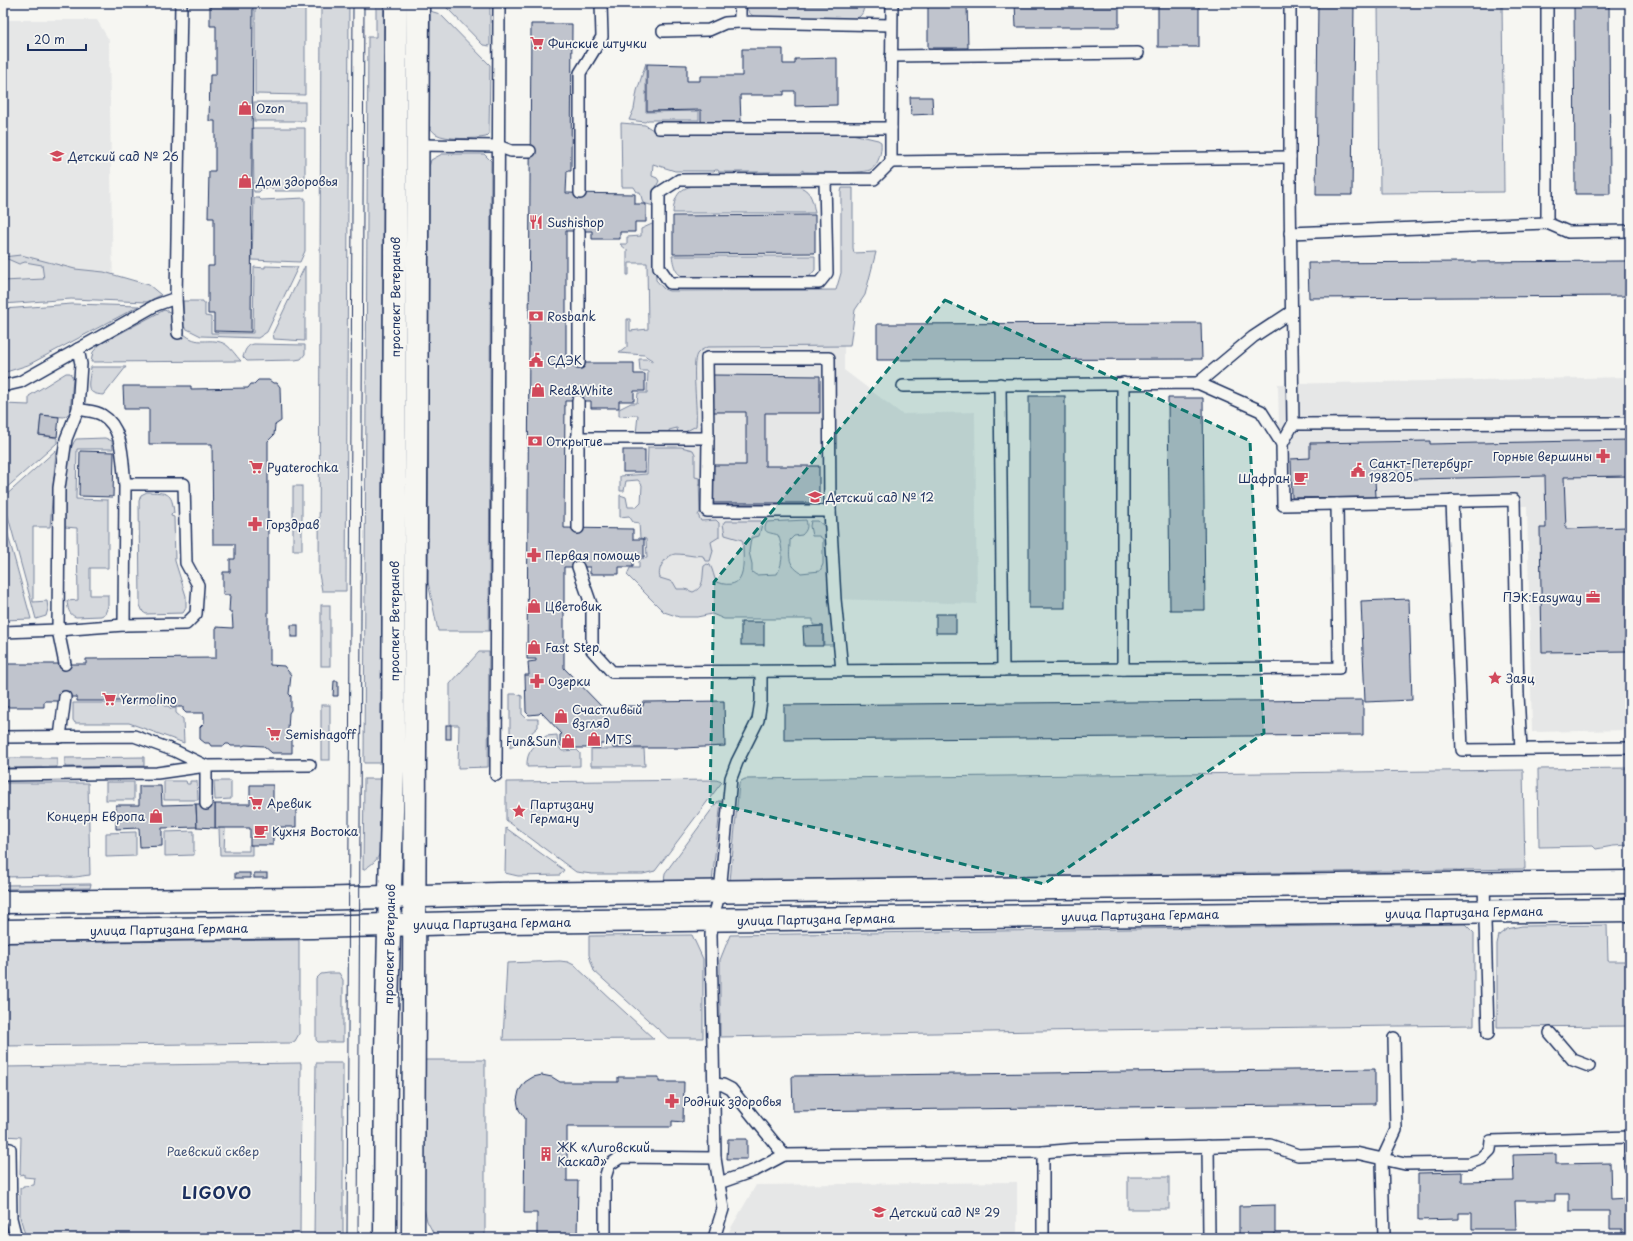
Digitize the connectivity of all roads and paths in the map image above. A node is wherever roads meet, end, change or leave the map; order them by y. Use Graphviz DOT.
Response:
graph roads {
  1 [pos="181,3"];
  2 [pos="396,3"];
  3 [pos="418,3"];
  4 [pos="499,3"];
  5 [pos="601,3"];
  6 [pos="740,3"];
  7 [pos="892,3"];
  8 [pos="1290,3"];
  9 [pos="1547,3"];
  10 [pos="740,22"];
  11 [pos="891,26"];
  12 [pos="663,31"];
  13 [pos="1138,54"];
  14 [pos="891,56"];
  15 [pos="659,128"];
  16 [pos="891,128"];
  17 [pos="418,145"];
  18 [pos="498,146"];
  19 [pos="530,151"];
  20 [pos="1290,157"];
  21 [pos="891,162"];
  22 [pos="825,180"];
  23 [pos="580,193"];
  24 [pos="1547,223"];
  25 [pos="579,231"];
  26 [pos="1630,231"];
  27 [pos="1290,233"];
  28 [pos="176,298"];
  29 [pos="1291,312"];
  30 [pos="178,334"];
  31 [pos="78,349"];
  32 [pos="579,363"];
  33 [pos="1123,383"];
  34 [pos="1198,383"];
  35 [pos="1000,384"];
  36 [pos="3,386"];
  37 [pos="903,386"];
  38 [pos="578,401"];
  39 [pos="78,409"];
  40 [pos="1630,423"];
  41 [pos="1293,424"];
  42 [pos="577,438"];
  43 [pos="708,438"];
  44 [pos="1282,444"];
  45 [pos="125,484"];
  46 [pos="1452,501"];
  47 [pos="1337,504"];
  48 [pos="830,511"];
  49 [pos="578,528"];
  50 [pos="578,566"];
  51 [pos="124,625"];
  52 [pos="58,630"];
  53 [pos="3,632"];
  54 [pos="65,664"];
  55 [pos="1123,669"];
  56 [pos="842,670"];
  57 [pos="1003,670"];
  58 [pos="762,672"];
  59 [pos="65,697"];
  60 [pos="60,736"];
  61 [pos="3,737"];
  62 [pos="1630,748"];
  63 [pos="1521,749"];
  64 [pos="310,765"];
  65 [pos="206,766"];
  66 [pos="3,775"];
  67 [pos="496,775"];
  68 [pos="206,804"];
  69 [pos="1630,882"];
  70 [pos="1484,884"];
  71 [pos="720,892"];
  72 [pos="414,896"];
  73 [pos="390,897"];
  74 [pos="3,902"];
  75 [pos="1630,910"];
  76 [pos="1485,912"];
  77 [pos="712,920"];
  78 [pos="414,924"];
  79 [pos="389,925"];
  80 [pos="3,931"];
  81 [pos="1550,1033"];
  82 [pos="1488,1034"];
  83 [pos="1394,1038"];
  84 [pos="1589,1066"];
  85 [pos="714,1084"];
  86 [pos="1630,1137"];
  87 [pos="1208,1146"];
  88 [pos="3,1148"];
  89 [pos="1043,1152"];
  90 [pos="784,1155"];
  91 [pos="715,1158"];
  92 [pos="1382,1160"];
  93 [pos="1630,1165"];
  94 [pos="719,1183"];
  95 [pos="7,1218"];
  96 [pos="16,1238"];
  97 [pos="385,1238"];
  98 [pos="413,1238"];
  99 [pos="605,1238"];
  100 [pos="714,1238"];
  101 [pos="1043,1238"];
  102 [pos="1209,1238"];
  103 [pos="1384,1238"];
  1 -- 28 [label="lane"];
  2 -- 73 [label="main road, проспект Ветеранов"];
  3 -- 17 [label="main road, проспект Ветеранов"];
  4 -- 18 [label="lane"];
  5 -- 23 [label="lane"];
  6 -- 10 [label="lane"];
  7 -- 11 [label="lane"];
  8 -- 20 [label="lane"];
  9 -- 24 [label="lane"];
  10 -- 11 [label="lane"];
  10 -- 12 [label="lane"];
  11 -- 14 [label="lane"];
  13 -- 14 [label="lane"];
  14 -- 16 [label="lane"];
  15 -- 16 [label="lane"];
  16 -- 21 [label="lane"];
  17 -- 18 [label="lane"];
  17 -- 72 [label="main road, проспект Ветеранов"];
  18 -- 19 [label="lane"];
  18 -- 67 [label="lane"];
  20 -- 21 [label="lane"];
  20 -- 27 [label="lane"];
  21 -- 22 [label="lane"];
  22 -- 22 [label="lane"];
  24 -- 26 [label="lane"];
  24 -- 27 [label="lane"];
  25 -- 32 [label="lane"];
  27 -- 29 [label="lane"];
  28 -- 30 [label="lane"];
  28 -- 31 [label="lane"];
  29 -- 34 [label="lane"];
  29 -- 41 [label="lane"];
  31 -- 36 [label="lane"];
  31 -- 39 [label="lane"];
  33 -- 34 [label="lane"];
  33 -- 35 [label="lane"];
  33 -- 55 [label="lane"];
  34 -- 44 [label="lane"];
  35 -- 37 [label="lane"];
  35 -- 57 [label="lane"];
  38 -- 42 [label="lane"];
  39 -- 45 [label="lane"];
  39 -- 52 [label="lane"];
  40 -- 41 [label="lane"];
  41 -- 44 [label="lane"];
  42 -- 43 [label="lane"];
  42 -- 49 [label="lane"];
  43 -- 48 [label="lane"];
  43 -- 48 [label="lane"];
  44 -- 47 [label="lane"];
  45 -- 51 [label="lane"];
  45 -- 51 [label="lane"];
  46 -- 47 [label="lane"];
  46 -- 63 [label="lane"];
  46 -- 63 [label="lane"];
  47 -- 55 [label="lane"];
  48 -- 56 [label="lane"];
  50 -- 58 [label="lane"];
  51 -- 52 [label="lane"];
  52 -- 53 [label="lane"];
  52 -- 54 [label="lane"];
  55 -- 57 [label="lane"];
  56 -- 57 [label="lane"];
  56 -- 58 [label="lane"];
  58 -- 71 [label="lane"];
  59 -- 60 [label="lane"];
  60 -- 61 [label="lane"];
  60 -- 65 [label="lane"];
  62 -- 63 [label="lane"];
  64 -- 65 [label="lane"];
  65 -- 66 [label="lane"];
  65 -- 68 [label="lane"];
  69 -- 70 [label="main road"];
  70 -- 71 [label="main road"];
  70 -- 76 [label="lane"];
  71 -- 72 [label="main road"];
  71 -- 77 [label="lane"];
  72 -- 73 [label="main road"];
  72 -- 78 [label="main road, проспект Ветеранов"];
  73 -- 74 [label="main road"];
  73 -- 79 [label="main road, проспект Ветеранов"];
  75 -- 76 [label="main road, улица Партизана Германа"];
  76 -- 77 [label="main road, улица Партизана Германа"];
  76 -- 82 [label="lane"];
  77 -- 78 [label="main road, улица Партизана Германа"];
  77 -- 85 [label="lane"];
  78 -- 79 [label="main road, улица Партизана Германа"];
  78 -- 98 [label="main road, проспект Ветеранов"];
  79 -- 80 [label="main road, улица Партизана Германа"];
  79 -- 97 [label="main road, проспект Ветеранов"];
  81 -- 84 [label="lane"];
  83 -- 92 [label="lane"];
  85 -- 90 [label="lane"];
  85 -- 91 [label="lane"];
  86 -- 92 [label="lane"];
  86 -- 93 [label="lane"];
  87 -- 89 [label="lane"];
  87 -- 92 [label="lane"];
  87 -- 102 [label="lane"];
  88 -- 95 [label="lane"];
  89 -- 90 [label="lane"];
  89 -- 101 [label="lane"];
  90 -- 94 [label="lane"];
  91 -- 94 [label="lane"];
  91 -- 99 [label="lane"];
  92 -- 103 [label="lane"];
  94 -- 100 [label="lane"];
  95 -- 96 [label="lane"];
}
